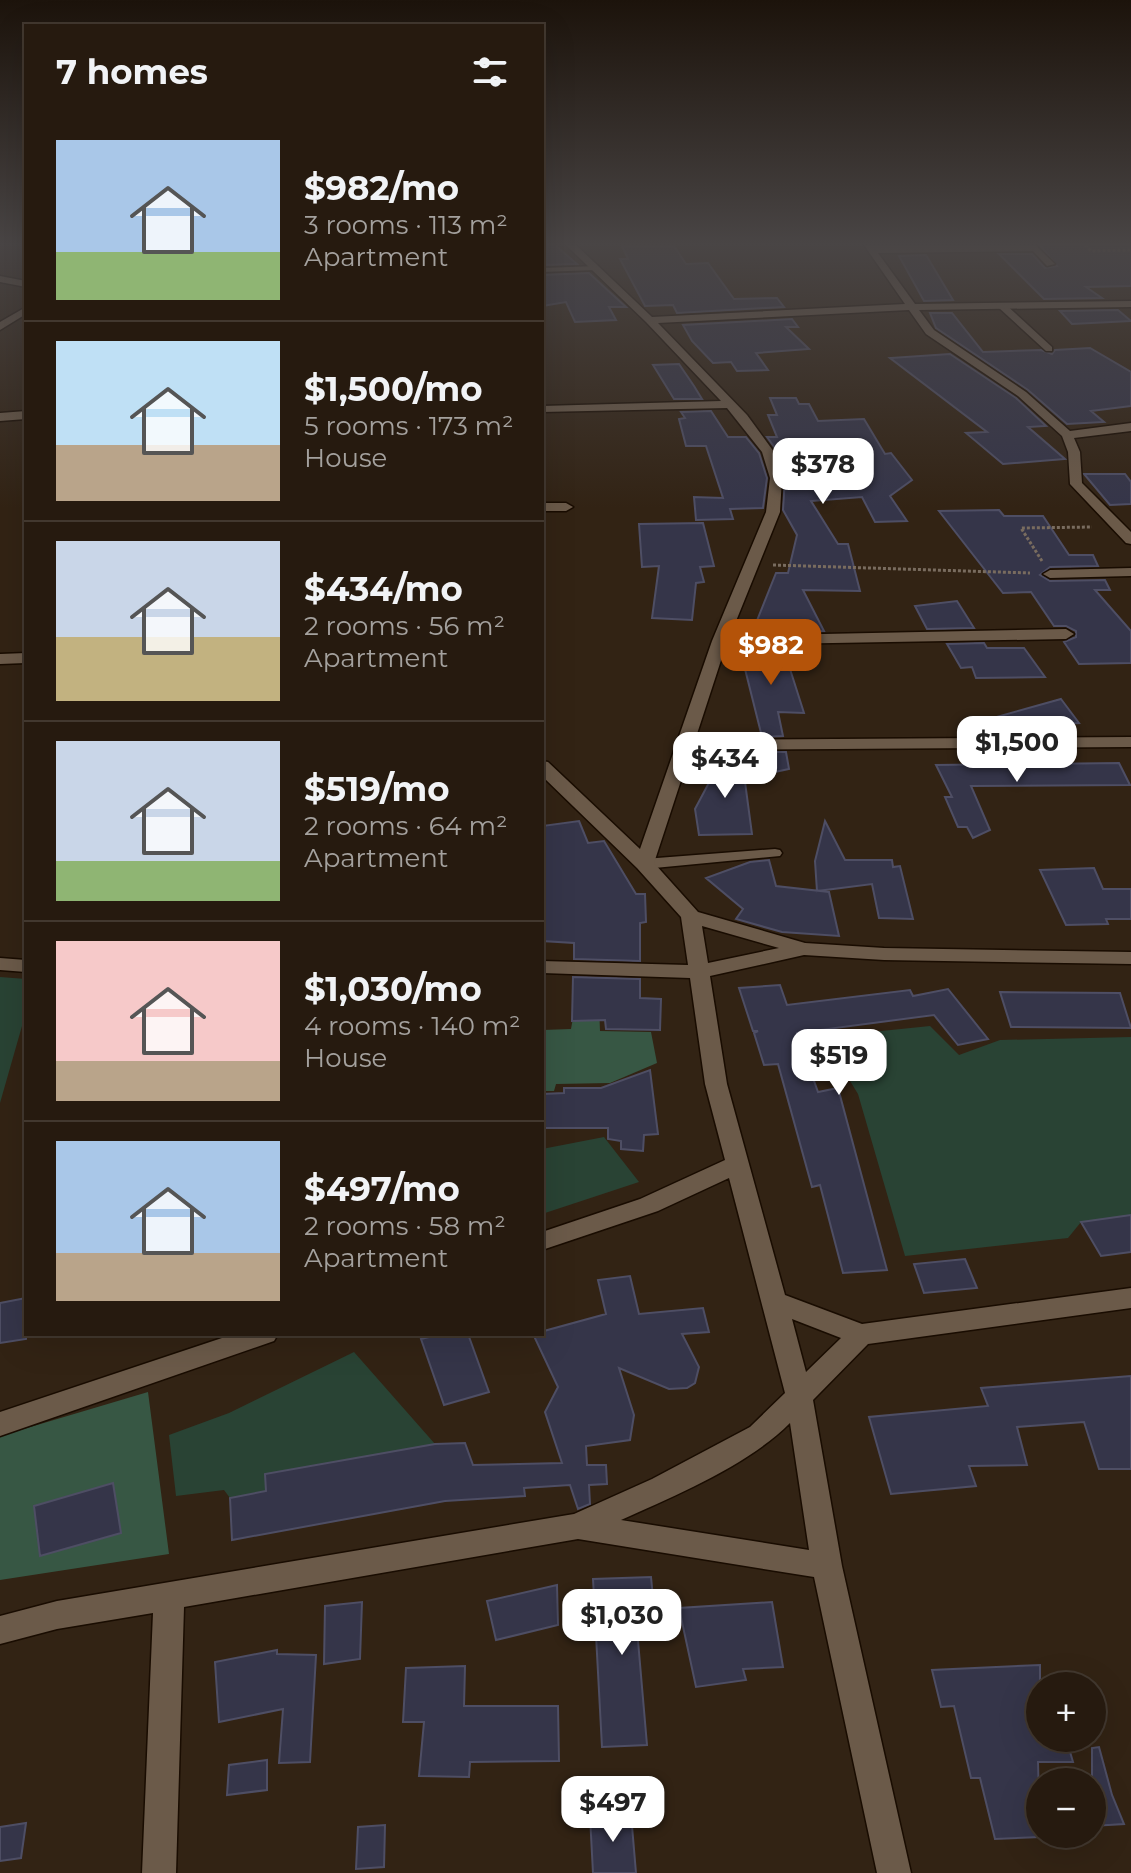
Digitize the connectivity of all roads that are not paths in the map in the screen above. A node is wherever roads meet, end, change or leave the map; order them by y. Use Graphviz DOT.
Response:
graph roads {
  1 [pos="662,332"];
  2 [pos="931,332"];
  3 [pos="1031,332"];
  4 [pos="1049,349"];
  5 [pos="730,404"];
  6 [pos="544,409"];
  7 [pos="24,415"];
  8 [pos="0,417"];
  9 [pos="1131,427"];
  10 [pos="1067,435"];
  11 [pos="544,507"];
  12 [pos="566,507"];
  13 [pos="1131,540"];
  14 [pos="1131,572"];
  15 [pos="1050,574"];
  16 [pos="1066,634"];
  17 [pos="720,641"];
  18 [pos="24,658"];
  19 [pos="0,659"];
  20 [pos="1131,742"];
  21 [pos="686,745"];
  22 [pos="544,768"];
  23 [pos="775,853"];
  24 [pos="644,864"];
  25 [pos="691,916"];
  26 [pos="804,949"];
  27 [pos="1131,958"];
  28 [pos="0,964"];
  29 [pos="24,966"];
  30 [pos="544,967"];
  31 [pos="698,972"];
  32 [pos="737,1164"];
  33 [pos="544,1240"];
  34 [pos="1131,1298"];
  35 [pos="776,1302"];
  36 [pos="861,1335"];
  37 [pos="259,1336"];
  38 [pos="799,1395"];
  39 [pos="0,1424"];
  40 [pos="577,1526"];
  41 [pos="827,1566"];
  42 [pos="169,1596"];
  43 [pos="0,1630"];
  44 [pos="159,1873"];
  45 [pos="894,1873"];
  1 -- 5 [label="street"];
  2 -- 10 [label="street"];
  3 -- 4 [label="lane"];
  5 -- 6 [label="street"];
  5 -- 17 [label="street"];
  7 -- 8 [label="street"];
  9 -- 10 [label="street"];
  10 -- 13 [label="street"];
  11 -- 12 [label="street"];
  14 -- 15 [label="street"];
  16 -- 17 [label="street"];
  17 -- 21 [label="street"];
  18 -- 19 [label="street"];
  20 -- 21 [label="street"];
  21 -- 24 [label="street"];
  22 -- 24 [label="street"];
  23 -- 24 [label="lane"];
  24 -- 25 [label="street"];
  25 -- 26 [label="street"];
  25 -- 31 [label="street"];
  26 -- 27 [label="street"];
  26 -- 31 [label="street"];
  28 -- 29 [label="street"];
  30 -- 31 [label="street"];
  31 -- 32 [label="street"];
  32 -- 33 [label="street"];
  32 -- 35 [label="street"];
  34 -- 36 [label="street"];
  35 -- 36 [label="street"];
  35 -- 38 [label="street"];
  36 -- 38 [label="street"];
  37 -- 39 [label="street"];
  38 -- 40 [label="street"];
  38 -- 41 [label="street"];
  40 -- 41 [label="street"];
  40 -- 42 [label="street"];
  41 -- 45 [label="street"];
  42 -- 43 [label="street"];
  42 -- 44 [label="street"];
}
